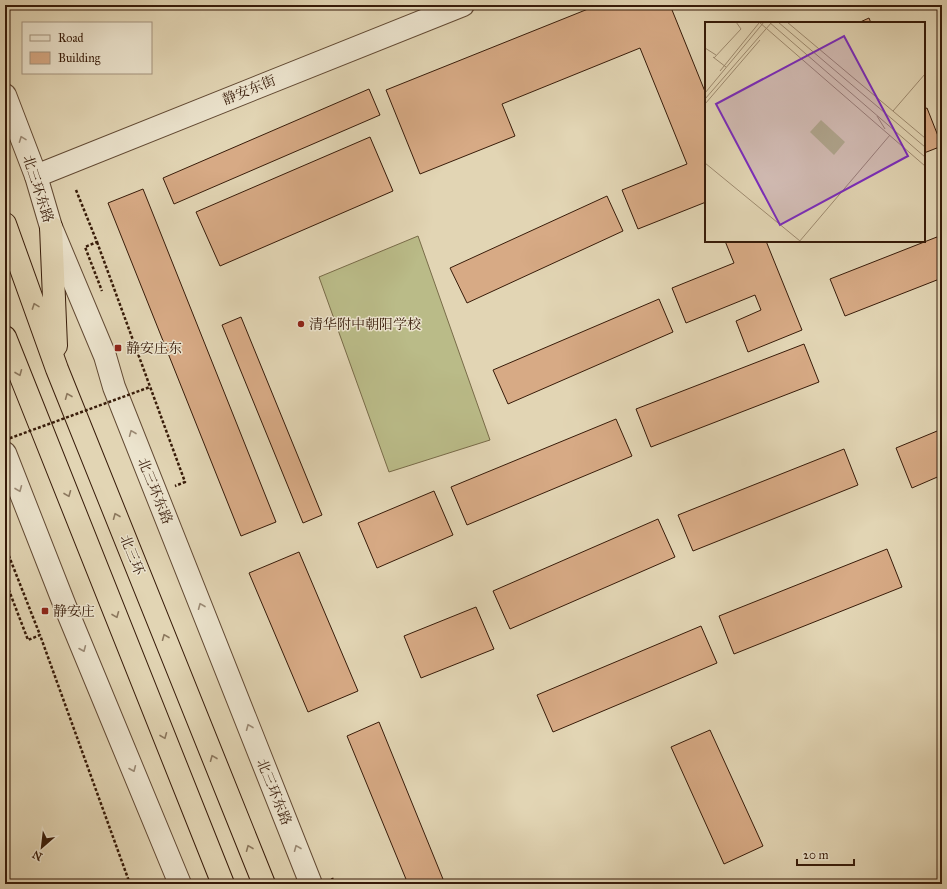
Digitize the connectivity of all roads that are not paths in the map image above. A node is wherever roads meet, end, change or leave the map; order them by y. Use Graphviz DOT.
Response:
graph roads {
  1 [pos="463,5"];
  2 [pos="5,95"];
  3 [pos="36,176"];
  4 [pos="5,224"];
  5 [pos="51,227"];
  6 [pos="5,337"];
  7 [pos="57,369"];
  8 [pos="5,453"];
  9 [pos="180,884"];
  10 [pos="223,884"];
  11 [pos="264,884"];
  12 [pos="311,884"];
  1 -- 3 [label="street, 静安东街"];
  3 -- 2 [label="street, 北三环东路, one-way"];
  3 -- 5 [label="street, 北三环东路"];
  7 -- 4 [label="highway, 北三环, one-way"];
  5 -- 7 [label="highway"];
  12 -- 5 [label="street, 北三环东路, one-way"];
  6 -- 10 [label="highway, one-way"];
  11 -- 7 [label="highway, 北三环, one-way"];
  8 -- 9 [label="street, one-way"];
}
